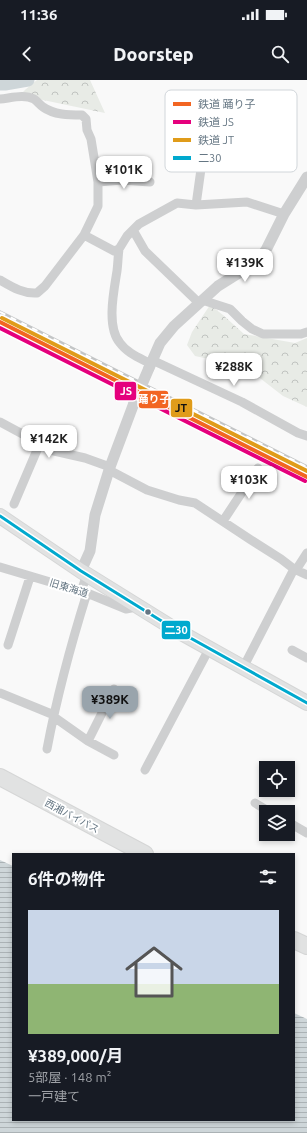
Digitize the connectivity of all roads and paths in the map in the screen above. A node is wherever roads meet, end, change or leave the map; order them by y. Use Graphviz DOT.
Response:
graph roads {
  1 [pos="0,99"];
  2 [pos="201,172"];
  3 [pos="307,177"];
  4 [pos="98,182"];
  5 [pos="150,182"];
  6 [pos="196,205"];
  7 [pos="284,214"];
  8 [pos="133,230"];
  9 [pos="84,236"];
  10 [pos="119,249"];
  11 [pos="0,280"];
  12 [pos="201,301"];
  13 [pos="307,332"];
  14 [pos="151,364"];
  15 [pos="0,422"];
  16 [pos="307,436"];
  17 [pos="40,443"];
  18 [pos="109,468"];
  19 [pos="258,468"];
  20 [pos="14,504"];
  21 [pos="0,516"];
  22 [pos="223,521"];
  23 [pos="307,553"];
  24 [pos="0,567"];
  25 [pos="295,569"];
  26 [pos="84,572"];
  27 [pos="307,575"];
  28 [pos="30,577"];
  29 [pos="84,593"];
  30 [pos="135,604"];
  31 [pos="8,645"];
  32 [pos="209,649"];
  33 [pos="292,650"];
  34 [pos="307,658"];
  35 [pos="243,668"];
  36 [pos="114,689"];
  37 [pos="0,693"];
  38 [pos="307,703"];
  39 [pos="54,716"];
  40 [pos="88,742"];
  41 [pos="47,749"];
  42 [pos="114,755"];
  43 [pos="144,770"];
  44 [pos="0,777"];
  45 [pos="0,788"];
  46 [pos="255,803"];
  47 [pos="259,805"];
  48 [pos="295,826"];
  49 [pos="307,833"];
  50 [pos="123,853"];
  51 [pos="142,853"];
  52 [pos="295,930"];
  53 [pos="307,936"];
  54 [pos="295,940"];
  55 [pos="307,946"];
  1 -- 4 [label="street"];
  2 -- 6 [label="street"];
  3 -- 7 [label="street"];
  4 -- 5 [label="street"];
  4 -- 9 [label="street"];
  6 -- 7 [label="street"];
  6 -- 8 [label="street"];
  7 -- 12 [label="street"];
  8 -- 10 [label="street"];
  8 -- 12 [label="street"];
  9 -- 10 [label="street"];
  9 -- 11 [label="street"];
  10 -- 14 [label="street"];
  12 -- 13 [label="street"];
  12 -- 14 [label="street"];
  14 -- 16 [label="street"];
  14 -- 18 [label="street, bridge"];
  15 -- 17 [label="street"];
  17 -- 18 [label="street"];
  17 -- 20 [label="street"];
  18 -- 22 [label="street"];
  18 -- 26 [label="street"];
  19 -- 22 [label="street"];
  21 -- 26 [label="highway"];
  22 -- 25 [label="street"];
  23 -- 25 [label="street"];
  24 -- 28 [label="street, 旧東海道"];
  25 -- 27 [label="street"];
  25 -- 35 [label="street"];
  26 -- 29 [label="street"];
  26 -- 30 [label="highway"];
  28 -- 29 [label="street, 旧東海道"];
  28 -- 31 [label="street"];
  29 -- 30 [label="street, 旧東海道"];
  29 -- 39 [label="street"];
  30 -- 32 [label="highway"];
  32 -- 35 [label="highway"];
  32 -- 43 [label="street"];
  33 -- 34 [label="street"];
  35 -- 38 [label="highway"];
  36 -- 40 [label="street"];
  37 -- 39 [label="street"];
  39 -- 40 [label="street"];
  39 -- 41 [label="street"];
  40 -- 42 [label="street"];
  44 -- 51 [label="highway, 西湘バイパス"];
  45 -- 50 [label="highway, 西湘バイパス"];
  46 -- 47 [label="street"];
  48 -- 49 [label="street"];
  52 -- 53 [label="highway"];
  54 -- 55 [label="highway"];
}
